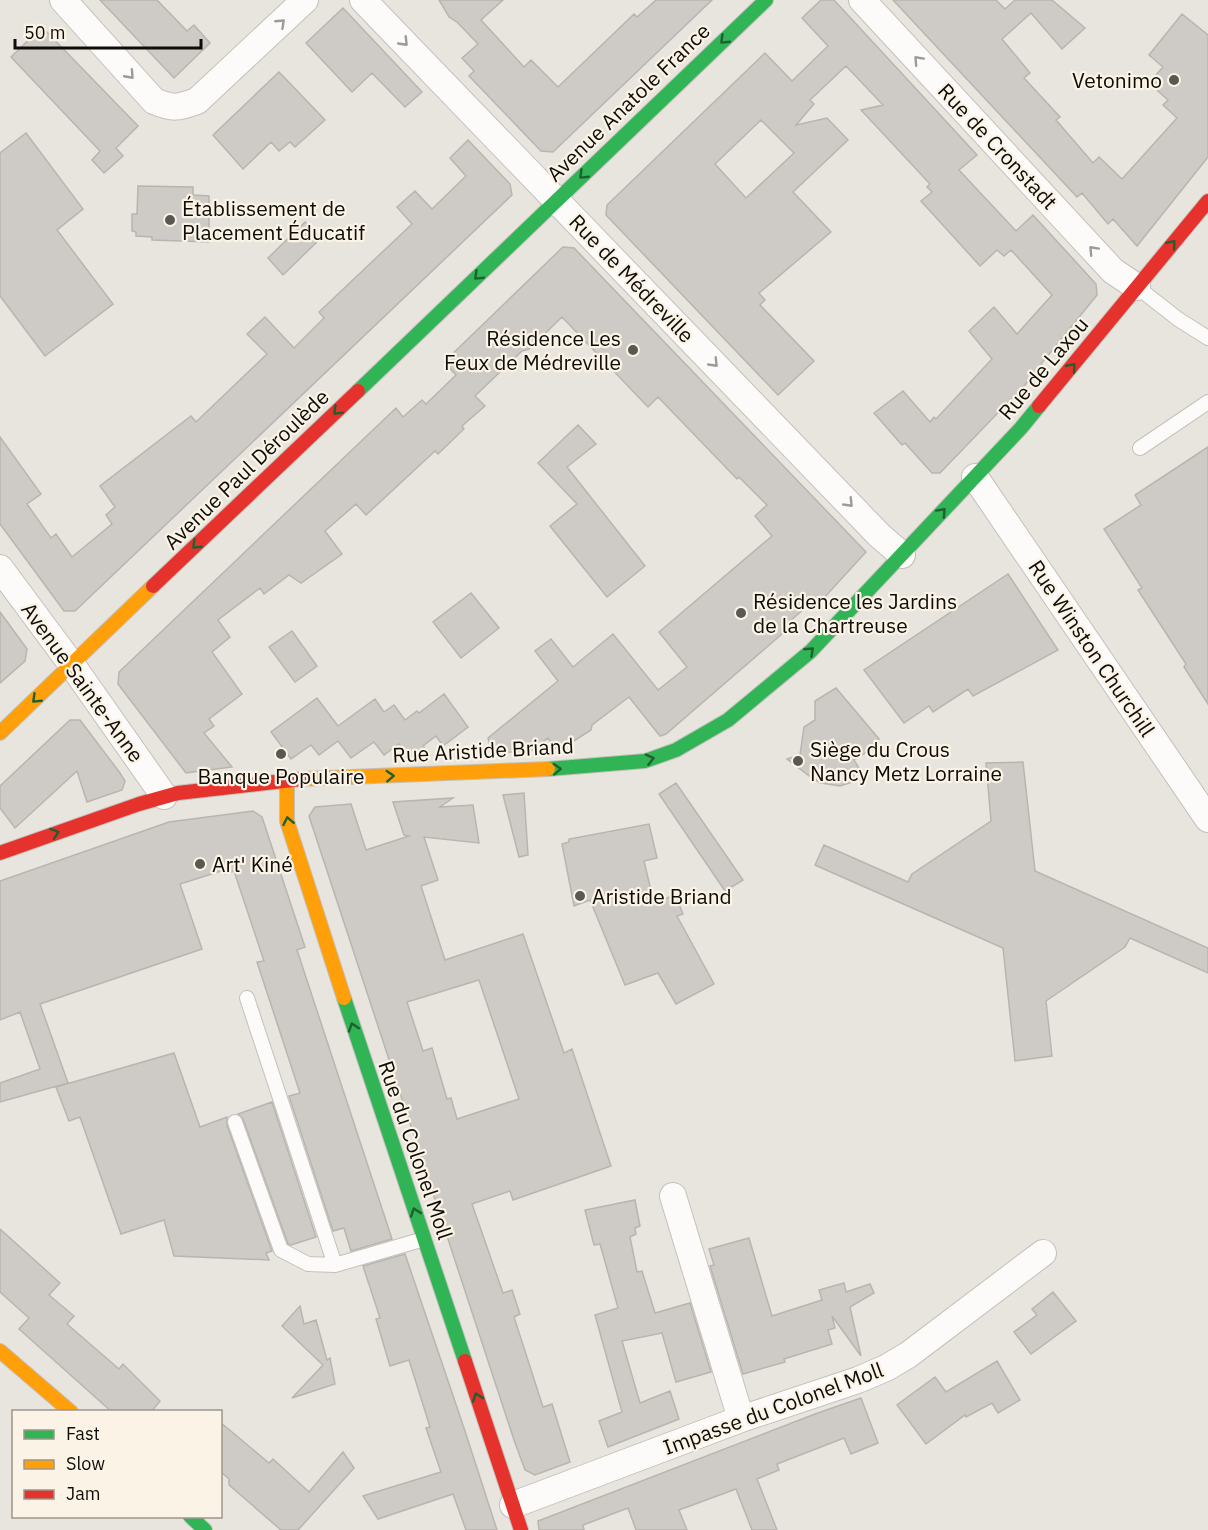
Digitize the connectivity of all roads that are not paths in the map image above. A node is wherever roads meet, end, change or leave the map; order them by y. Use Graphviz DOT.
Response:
graph roads {
  1 [pos="63,0"];
  2 [pos="305,0"];
  3 [pos="363,0"];
  4 [pos="766,0"];
  5 [pos="862,0"];
  6 [pos="557,200"];
  7 [pos="1208,201"];
  8 [pos="520,235"];
  9 [pos="1137,287"];
  10 [pos="1208,338"];
  11 [pos="1208,402"];
  12 [pos="1140,448"];
  13 [pos="975,477"];
  14 [pos="902,555"];
  15 [pos="0,568"];
  16 [pos="72,665"];
  17 [pos="0,733"];
  18 [pos="286,781"];
  19 [pos="164,796"];
  20 [pos="1208,819"];
  21 [pos="0,853"];
  22 [pos="247,998"];
  23 [pos="235,1122"];
  24 [pos="673,1196"];
  25 [pos="424,1239"];
  26 [pos="1043,1253"];
  27 [pos="335,1265"];
  28 [pos="0,1351"];
  29 [pos="69,1410"];
  30 [pos="741,1419"];
  31 [pos="513,1505"];
  32 [pos="192,1518"];
  33 [pos="206,1530"];
  34 [pos="521,1530"];
  1 -- 2 [label="street, one-way"];
  3 -- 6 [label="street, Rue de Médreville, one-way"];
  4 -- 6 [label="main road, Avenue Anatole France, one-way"];
  9 -- 5 [label="street, Rue de Cronstadt, one-way"];
  6 -- 8 [label="main road, Avenue Anatole France"];
  6 -- 14 [label="street, Rue de Médreville, one-way"];
  9 -- 7 [label="main road, Rue de Laxou, one-way"];
  8 -- 16 [label="main road, Avenue Paul Déroulède, one-way"];
  9 -- 10 [label="lane"];
  13 -- 9 [label="main road, Rue de Laxou, one-way"];
  11 -- 12 [label="lane"];
  14 -- 13 [label="main road, Rue de Laxou, one-way"];
  13 -- 20 [label="street, Rue Winston Churchill"];
  18 -- 14 [label="main road, Rue Aristide Briand, one-way"];
  15 -- 16 [label="street, Avenue Sainte-Anne"];
  16 -- 17 [label="main road, Avenue Paul Déroulède, one-way"];
  16 -- 19 [label="street, Avenue Sainte-Anne"];
  18 -- 19 [label="main road, Rue Aristide Briand"];
  25 -- 18 [label="main road, Rue du Colonel Moll, one-way"];
  21 -- 19 [label="main road, Rue Aristide Briand, one-way"];
  22 -- 27 [label="lane"];
  23 -- 27 [label="lane"];
  24 -- 30 [label="street"];
  25 -- 27 [label="lane"];
  31 -- 25 [label="main road, Rue du Colonel Moll, one-way"];
  26 -- 30 [label="street, Impasse du Colonel Moll"];
  28 -- 29 [label="main road"];
  30 -- 31 [label="street, Impasse du Colonel Moll"];
  31 -- 34 [label="main road, Rue du Colonel Moll"];
  32 -- 33 [label="main road"];
}
